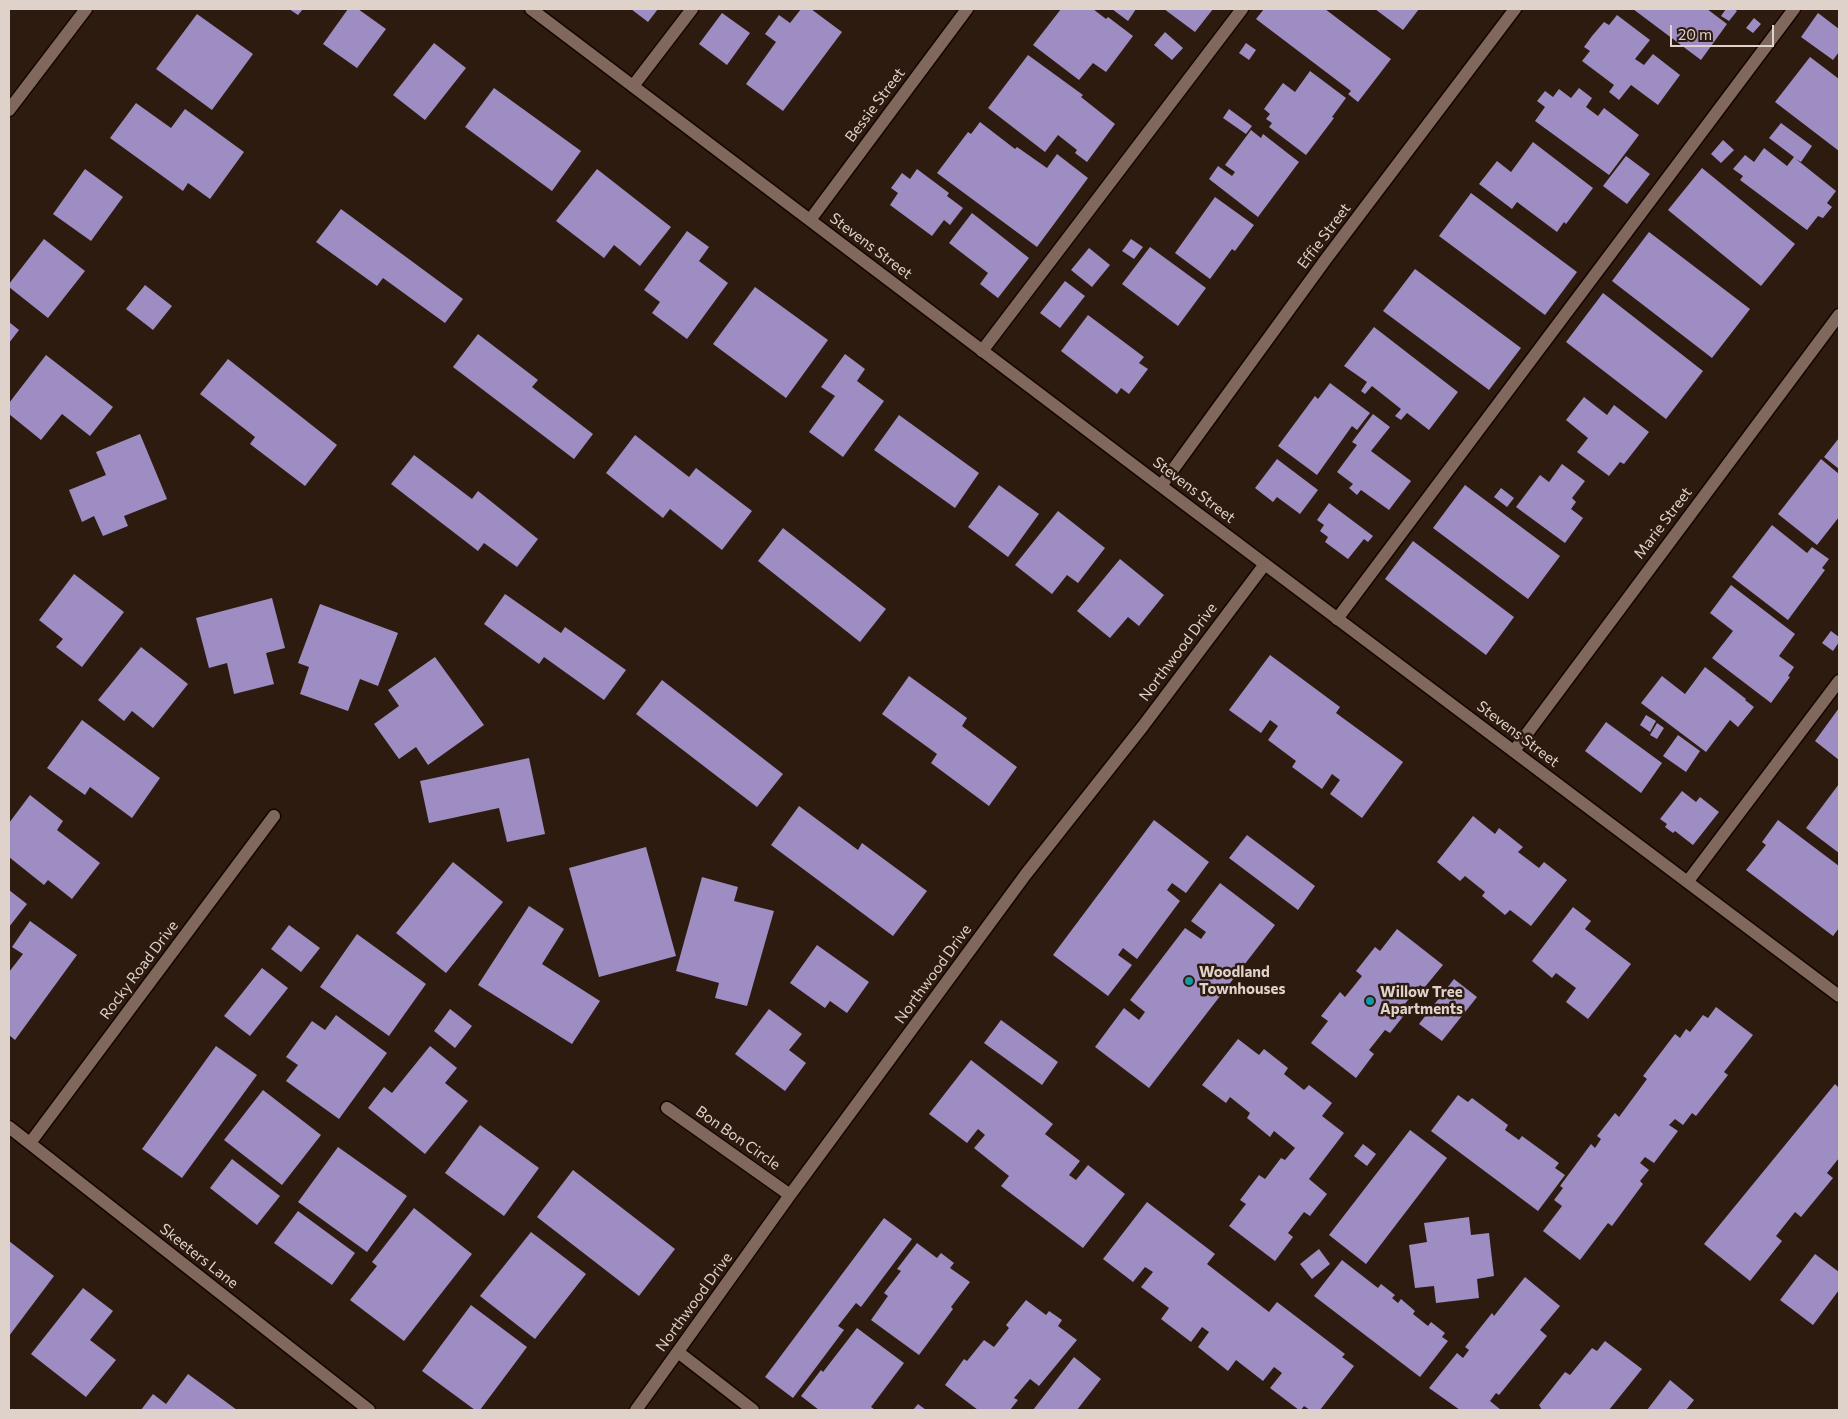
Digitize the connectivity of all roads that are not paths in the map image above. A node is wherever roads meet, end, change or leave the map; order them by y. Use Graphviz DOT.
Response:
graph roads {
  1 [pos="86,9"];
  2 [pos="531,9"];
  3 [pos="692,9"];
  4 [pos="967,9"];
  5 [pos="1242,9"];
  6 [pos="1516,9"];
  7 [pos="1794,9"];
  8 [pos="633,86"];
  9 [pos="9,110"];
  10 [pos="810,220"];
  11 [pos="1839,314"];
  12 [pos="982,350"];
  13 [pos="1161,486"];
  14 [pos="1265,564"];
  15 [pos="1337,618"];
  16 [pos="1839,681"];
  17 [pos="1514,751"];
  18 [pos="274,816"];
  19 [pos="1688,881"];
  20 [pos="1839,996"];
  21 [pos="667,1108"];
  22 [pos="9,1128"];
  23 [pos="30,1143"];
  24 [pos="790,1195"];
  25 [pos="678,1352"];
  26 [pos="370,1410"];
  27 [pos="636,1410"];
  28 [pos="753,1410"];
  1 -- 9 [label="street"];
  2 -- 8 [label="street, Stevens Street"];
  3 -- 8 [label="street"];
  4 -- 10 [label="street, Bessie Street"];
  5 -- 12 [label="street"];
  6 -- 13 [label="street, Effie Street"];
  7 -- 15 [label="street"];
  8 -- 10 [label="street, Stevens Street"];
  10 -- 12 [label="street, Stevens Street"];
  11 -- 17 [label="street, Marie Street"];
  12 -- 13 [label="street, Stevens Street"];
  13 -- 14 [label="street, Stevens Street"];
  14 -- 15 [label="street, Stevens Street"];
  14 -- 24 [label="street, Northwood Drive"];
  15 -- 17 [label="street, Stevens Street"];
  16 -- 19 [label="street"];
  17 -- 19 [label="street, Stevens Street"];
  18 -- 23 [label="street, Rocky Road Drive"];
  19 -- 20 [label="street, Stevens Street"];
  21 -- 24 [label="street, Bon Bon Circle"];
  22 -- 23 [label="street, Skeeters Lane"];
  23 -- 26 [label="street, Skeeters Lane"];
  24 -- 25 [label="street, Northwood Drive"];
  25 -- 27 [label="street, Northwood Drive"];
  25 -- 28 [label="street"];
}
